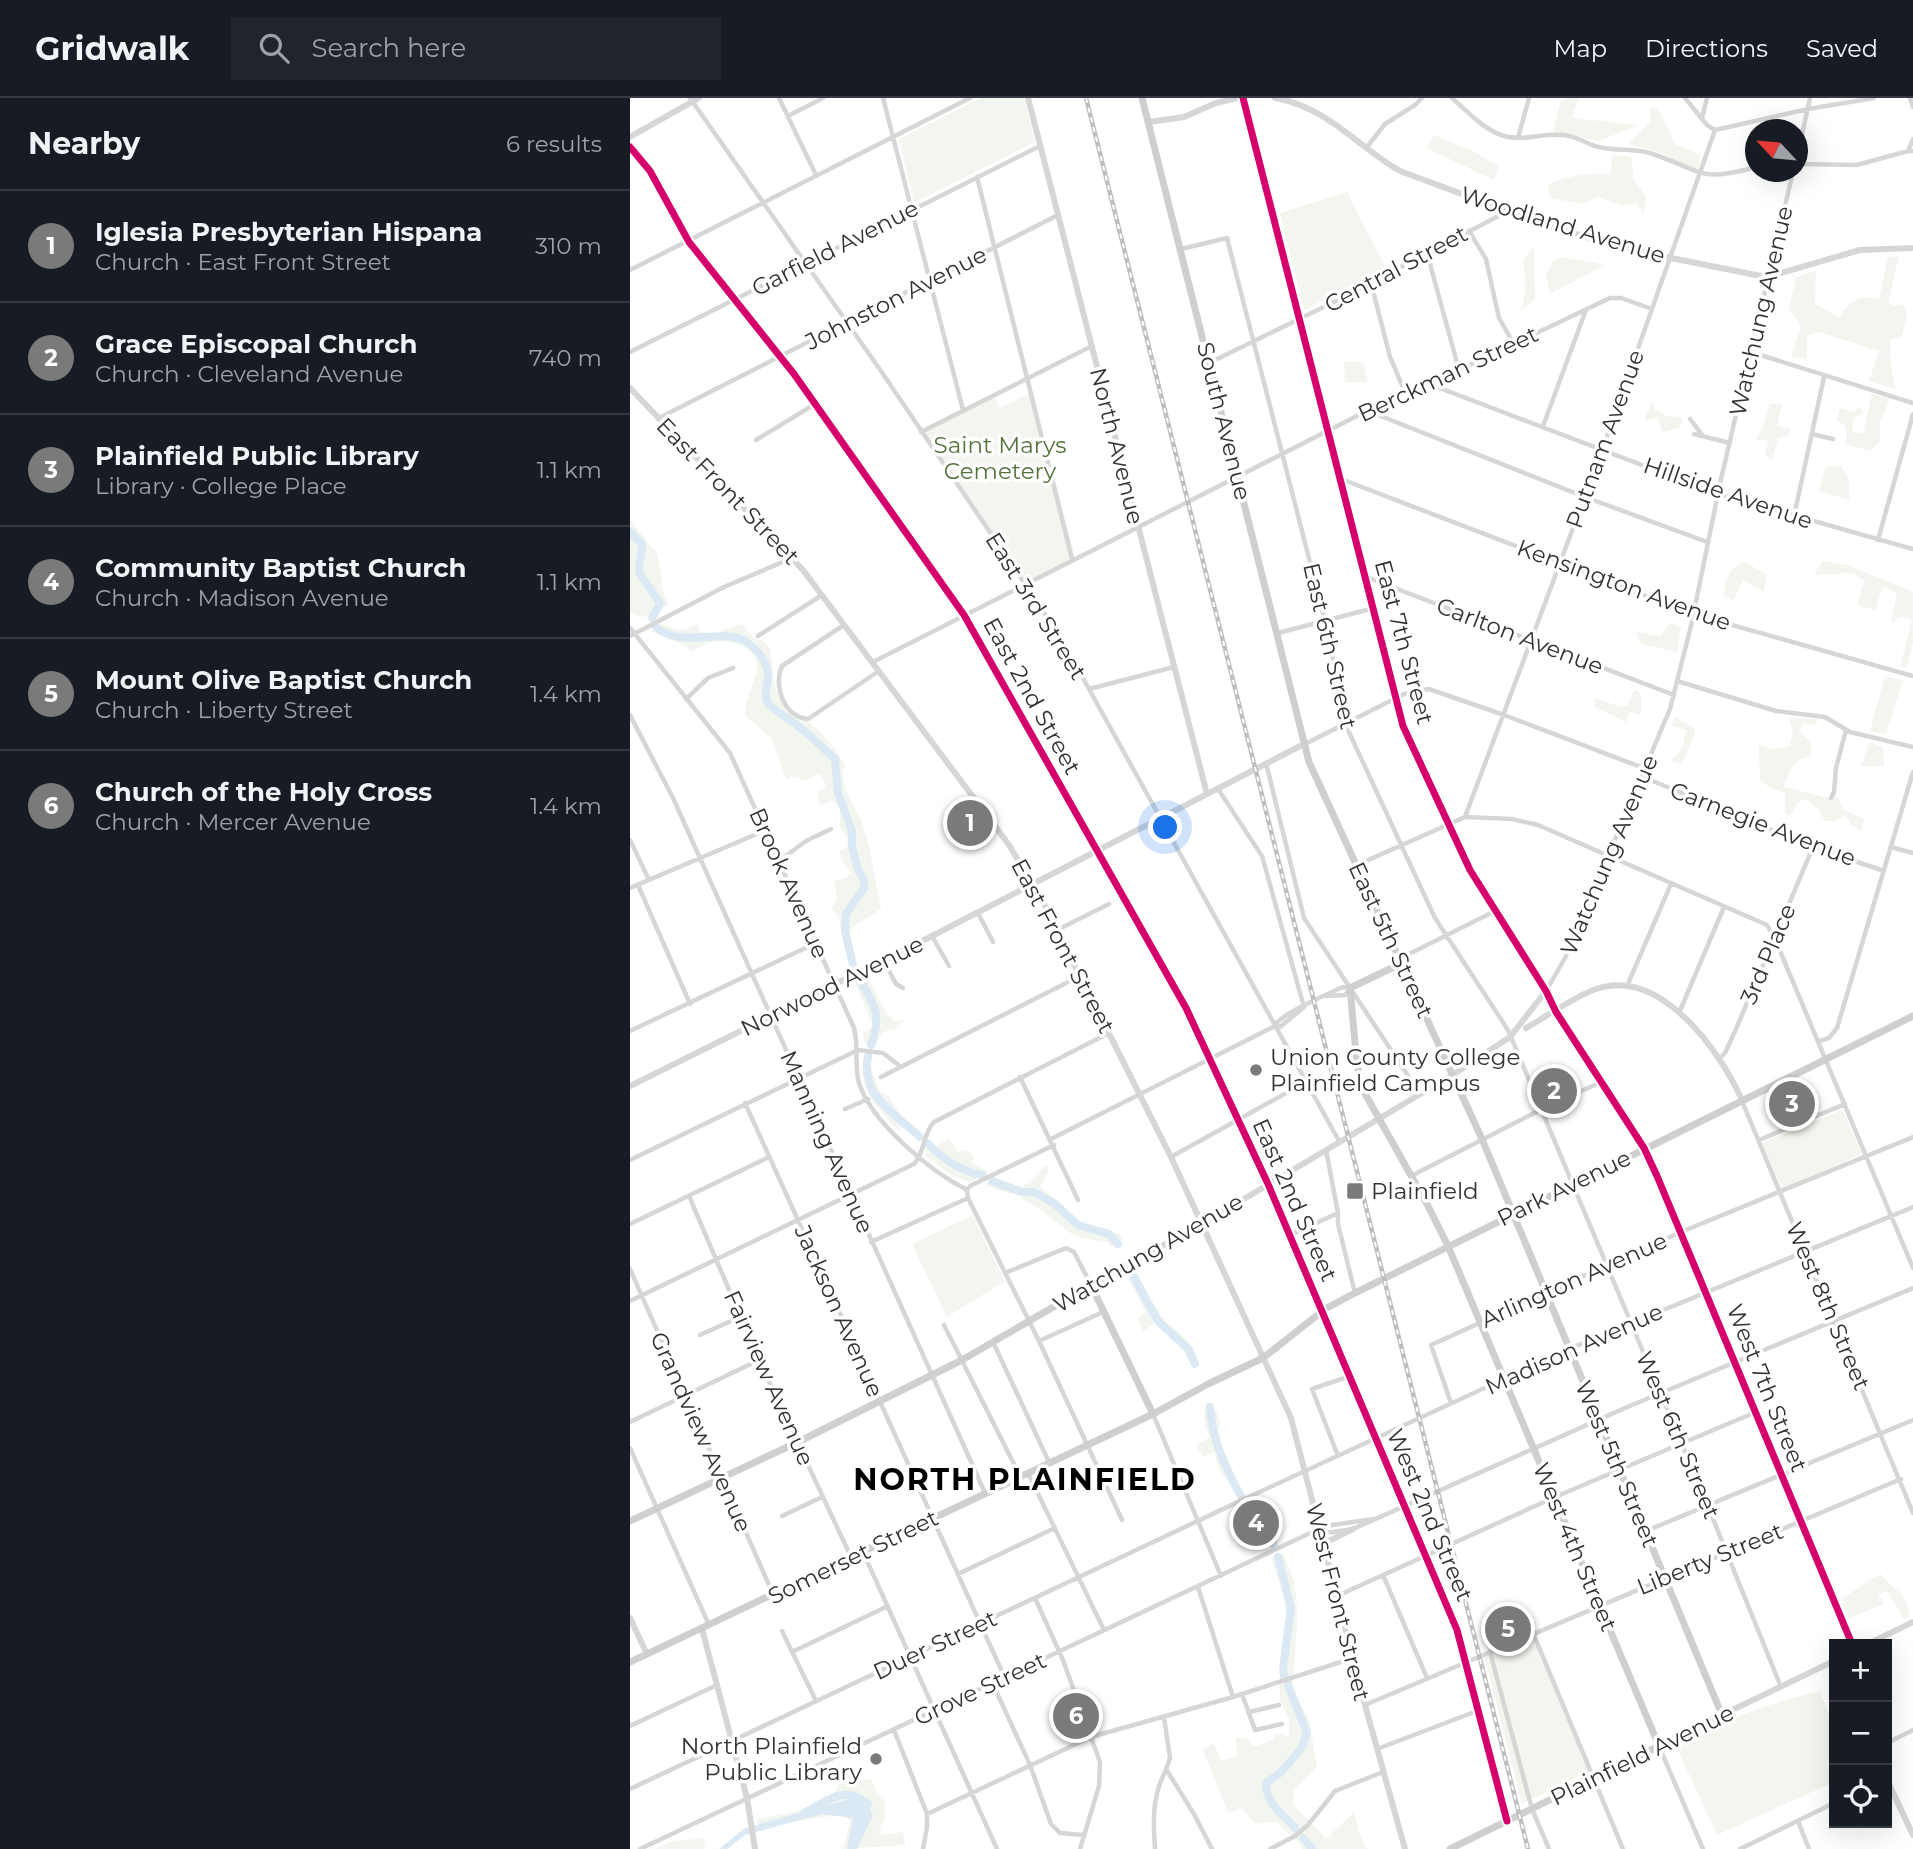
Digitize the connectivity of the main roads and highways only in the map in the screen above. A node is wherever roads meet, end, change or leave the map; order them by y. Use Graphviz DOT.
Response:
graph roads {
  1 [pos="1142,98"];
  2 [pos="1304,744"];
  3 [pos="1401,961"];
  4 [pos="1361,1003"];
  5 [pos="1351,1008"];
  6 [pos="1913,1016"];
  7 [pos="1513,1213"];
  8 [pos="1448,1246"];
  9 [pos="1263,1358"];
  10 [pos="1153,1414"];
  11 [pos="630,1521"];
  12 [pos="630,1662"];
  13 [pos="1722,1715"];
  14 [pos="1659,1746"];
  15 [pos="1450,1849"];
  1 -- 2 [label="main road, South Avenue"];
  2 -- 3 [label="main road, East 5th Street"];
  3 -- 5 [label="main road, West 4th Street"];
  3 -- 7 [label="main road, East 5th Street"];
  4 -- 5 [label="main road"];
  5 -- 8 [label="main road, West 4th Street"];
  6 -- 7 [label="main road, Park Avenue"];
  7 -- 8 [label="main road, Park Avenue"];
  7 -- 13 [label="main road, West 5th Street"];
  8 -- 9 [label="main road, Park Avenue"];
  8 -- 14 [label="main road, West 4th Street"];
  9 -- 10 [label="main road, Somerset Street"];
  10 -- 11 [label="main road, Watchung Avenue"];
  10 -- 12 [label="main road, Somerset Street"];
  13 -- 14 [label="main road, Plainfield Avenue"];
  14 -- 15 [label="main road, Plainfield Avenue"];
}
